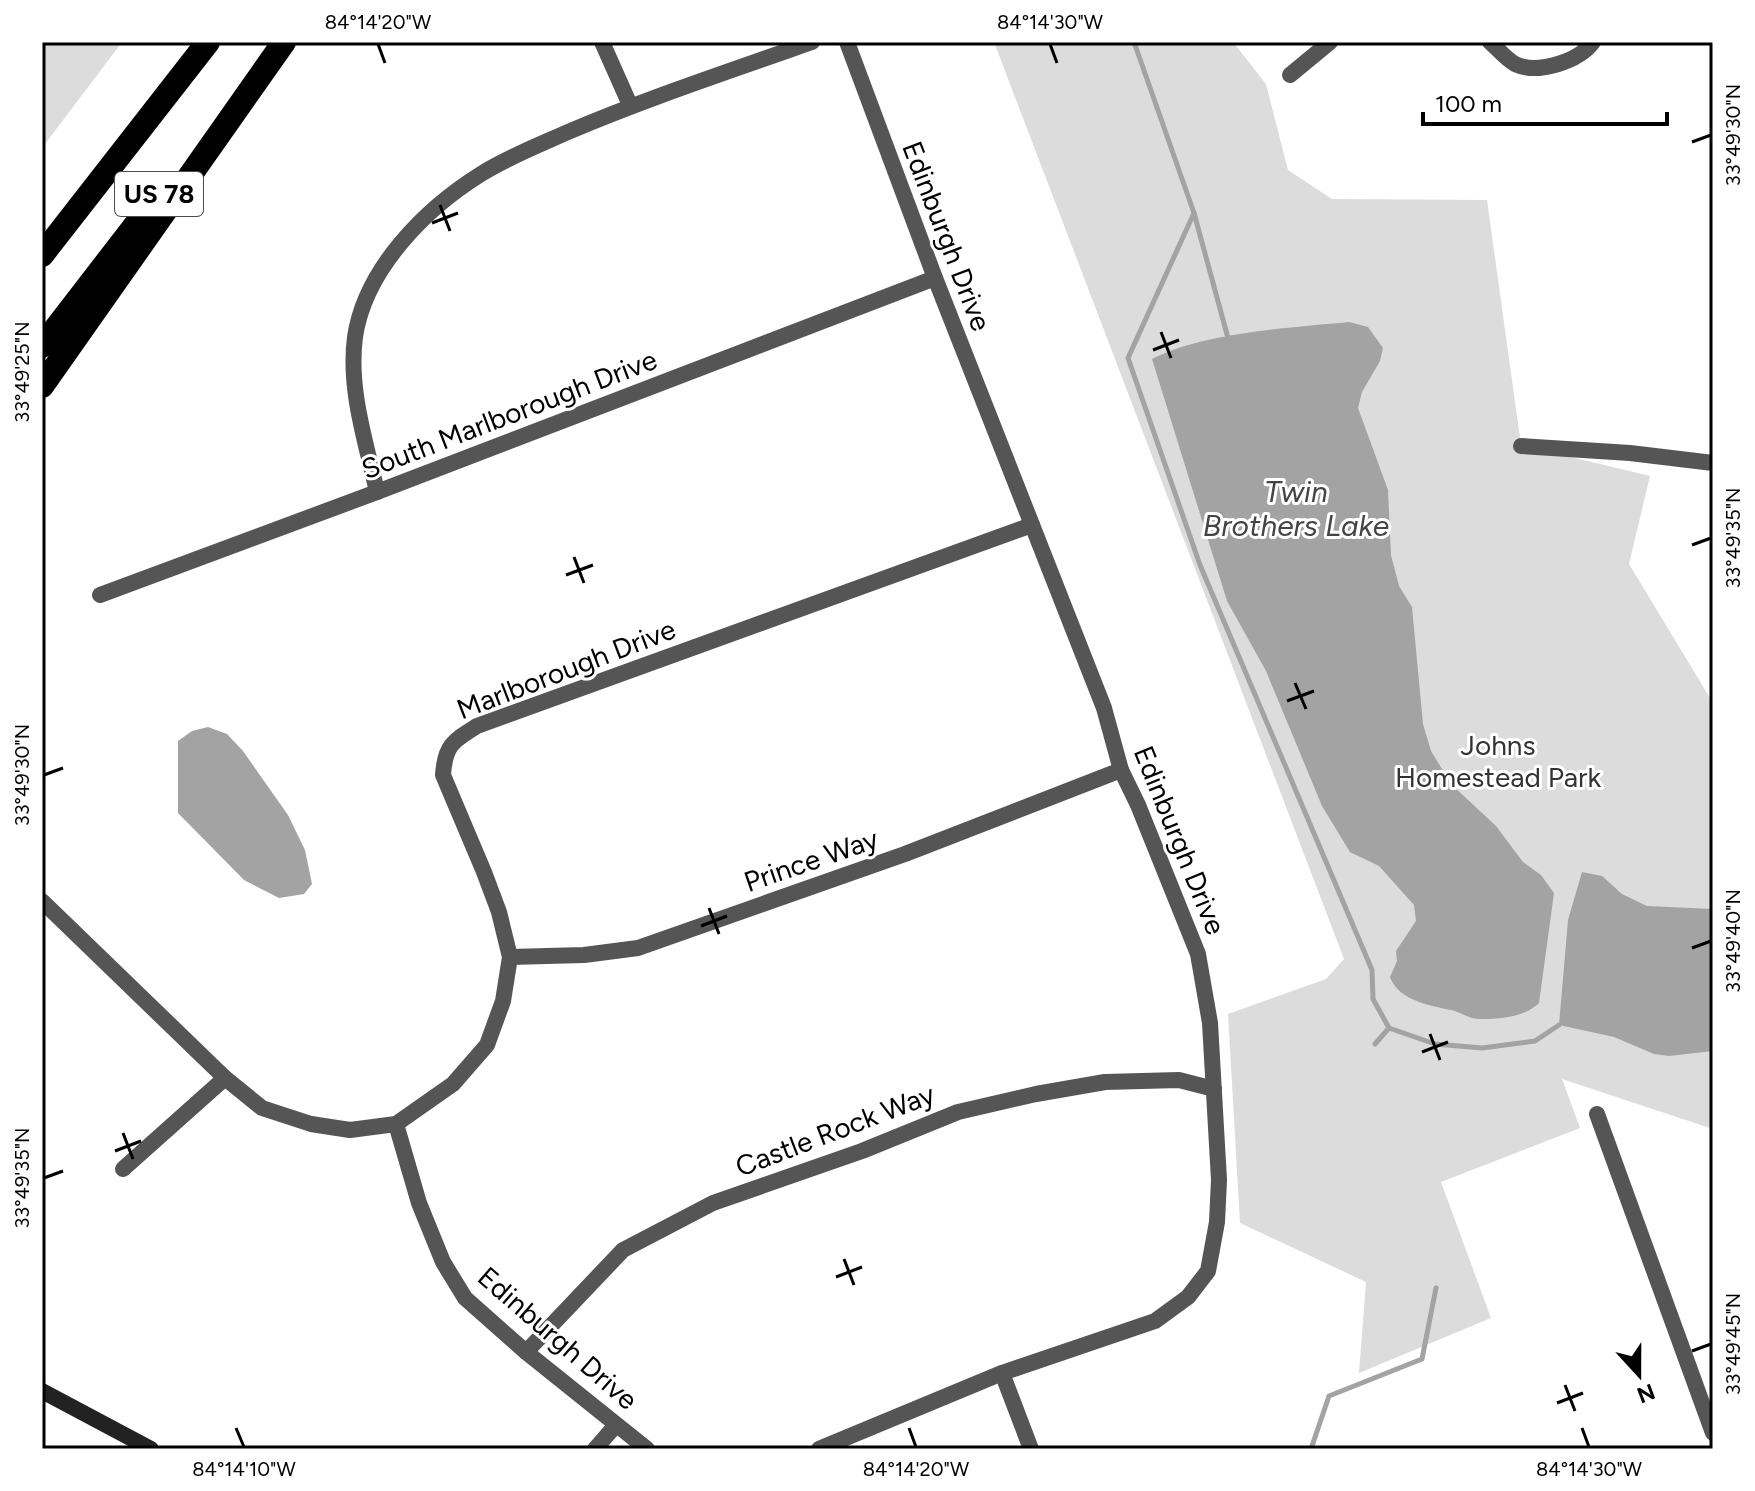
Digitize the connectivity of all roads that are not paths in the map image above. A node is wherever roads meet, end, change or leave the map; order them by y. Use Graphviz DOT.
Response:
graph roads {
  1 [pos="208,42"];
  2 [pos="276,42"];
  3 [pos="284,42"];
  4 [pos="602,42"];
  5 [pos="812,42"];
  6 [pos="847,42"];
  7 [pos="1330,42"];
  8 [pos="1490,42"];
  9 [pos="1593,42"];
  10 [pos="1290,75"];
  11 [pos="630,105"];
  12 [pos="42,255"];
  13 [pos="935,278"];
  14 [pos="42,346"];
  15 [pos="42,386"];
  16 [pos="1521,446"];
  17 [pos="1713,463"];
  18 [pos="377,492"];
  19 [pos="1032,525"];
  20 [pos="100,595"];
  21 [pos="1121,770"];
  22 [pos="42,901"];
  23 [pos="510,957"];
  24 [pos="225,1078"];
  25 [pos="1214,1089"];
  26 [pos="1597,1114"];
  27 [pos="396,1124"];
  28 [pos="123,1169"];
  29 [pos="526,1352"];
  30 [pos="1002,1373"];
  31 [pos="42,1391"];
  32 [pos="616,1425"];
  33 [pos="1713,1433"];
  34 [pos="151,1449"];
  35 [pos="595,1449"];
  36 [pos="647,1449"];
  37 [pos="819,1449"];
  38 [pos="1031,1449"];
  1 -- 12 [label="highway, US 78"];
  2 -- 14 [label="highway, US 78"];
  3 -- 15 [label="highway"];
  4 -- 11 [label="street"];
  5 -- 11 [label="street"];
  6 -- 13 [label="street, Edinburgh Drive"];
  7 -- 10 [label="street"];
  8 -- 9 [label="street"];
  11 -- 18 [label="street"];
  13 -- 18 [label="street, South Marlborough Drive"];
  13 -- 19 [label="street, Edinburgh Drive"];
  16 -- 17 [label="street"];
  18 -- 20 [label="street, South Marlborough Drive"];
  19 -- 21 [label="street, Edinburgh Drive"];
  19 -- 23 [label="street, Marlborough Drive"];
  21 -- 23 [label="street, Prince Way"];
  21 -- 25 [label="street, Edinburgh Drive"];
  22 -- 24 [label="street, Marlborough Drive"];
  23 -- 27 [label="street, Marlborough Drive"];
  24 -- 27 [label="street, Marlborough Drive"];
  24 -- 28 [label="street"];
  25 -- 29 [label="street, Castle Rock Way"];
  25 -- 30 [label="street, Edinburgh Drive"];
  26 -- 33 [label="street"];
  27 -- 29 [label="street, Edinburgh Drive"];
  29 -- 32 [label="street, Edinburgh Drive"];
  30 -- 37 [label="street, Edinburgh Drive"];
  30 -- 38 [label="street"];
  31 -- 34 [label="street"];
  32 -- 35 [label="street"];
  32 -- 36 [label="street, Edinburgh Drive"];
}
